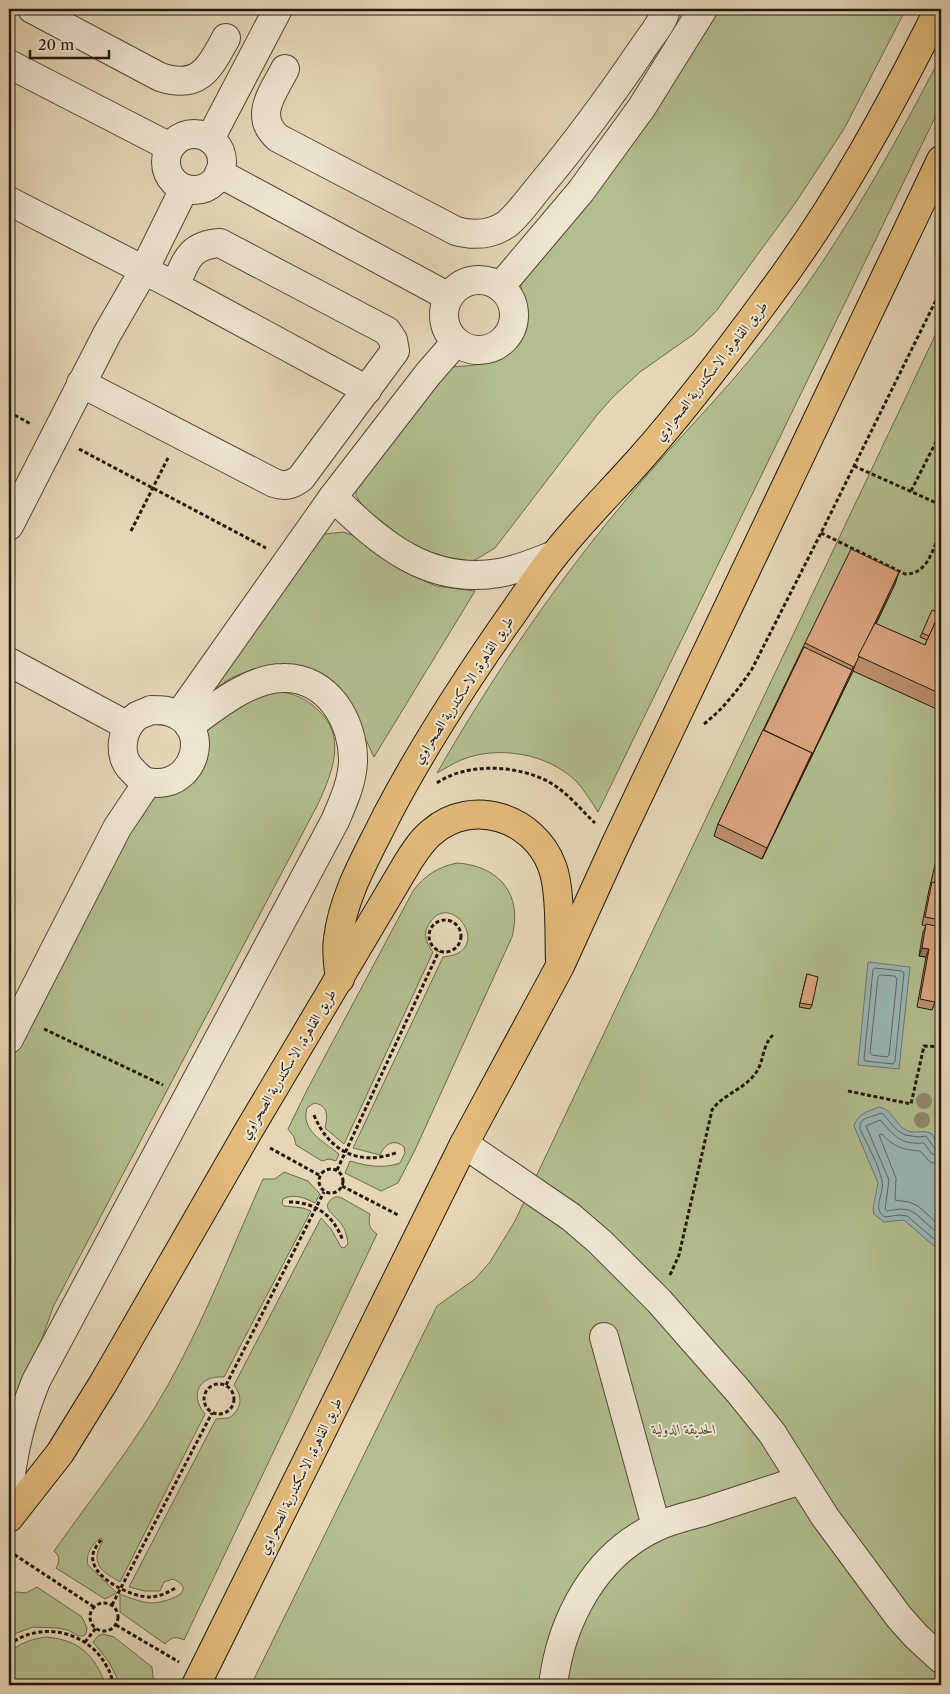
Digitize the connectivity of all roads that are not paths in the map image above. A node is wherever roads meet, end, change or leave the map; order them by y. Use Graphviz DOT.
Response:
graph roads {
  1 [pos="32,9"];
  2 [pos="278,9"];
  3 [pos="666,9"];
  4 [pos="703,9"];
  5 [pos="940,9"];
  6 [pos="226,38"];
  7 [pos="9,64"];
  8 [pos="285,69"];
  9 [pos="210,139"];
  10 [pos="170,147"];
  11 [pos="941,160"];
  12 [pos="220,173"];
  13 [pos="184,188"];
  14 [pos="9,201"];
  15 [pos="144,270"];
  16 [pos="175,286"];
  17 [pos="500,287"];
  18 [pos="449,297"];
  19 [pos="456,342"];
  20 [pos="81,383"];
  21 [pos="367,390"];
  22 [pos="333,497"];
  23 [pos="9,526"];
  24 [pos="554,555"];
  25 [pos="9,662"];
  26 [pos="184,721"];
  27 [pos="128,726"];
  28 [pos="147,782"];
  29 [pos="560,966"];
  30 [pos="340,979"];
  31 [pos="14,1028"];
  32 [pos="464,1144"];
  33 [pos="604,1337"];
  34 [pos="801,1480"];
  35 [pos="9,1507"];
  36 [pos="656,1526"];
  37 [pos="941,1659"];
  38 [pos="198,1680"];
  39 [pos="553,1685"];
  1 -- 6 [label="lane"];
  2 -- 9 [label="lane"];
  3 -- 8 [label="lane"];
  4 -- 17 [label="lane"];
  5 -- 24 [label="highway, طريق القاهرة, الاسكندرية الصحراوي"];
  7 -- 10 [label="lane"];
  9 -- 10 [label="lane"];
  9 -- 12 [label="lane"];
  10 -- 13 [label="lane"];
  11 -- 29 [label="highway, طريق القاهرة, الاسكندرية الصحراوي"];
  12 -- 13 [label="lane"];
  12 -- 18 [label="lane"];
  13 -- 15 [label="lane"];
  14 -- 15 [label="lane"];
  15 -- 16 [label="lane"];
  15 -- 20 [label="lane"];
  16 -- 21 [label="lane"];
  16 -- 21 [label="lane"];
  17 -- 18 [label="lane"];
  17 -- 19 [label="lane"];
  18 -- 19 [label="lane"];
  19 -- 22 [label="lane"];
  20 -- 21 [label="lane"];
  20 -- 23 [label="lane"];
  22 -- 24 [label="lane"];
  22 -- 26 [label="lane"];
  24 -- 30 [label="highway, طريق القاهرة, الاسكندرية الصحراوي"];
  25 -- 27 [label="lane"];
  26 -- 27 [label="lane"];
  26 -- 28 [label="lane"];
  26 -- 35 [label="lane"];
  27 -- 28 [label="lane"];
  28 -- 31 [label="lane"];
  29 -- 30 [label="highway"];
  29 -- 32 [label="highway, طريق القاهرة, الاسكندرية الصحراوي"];
  30 -- 35 [label="highway, طريق القاهرة, الاسكندرية الصحراوي"];
  32 -- 34 [label="lane"];
  32 -- 38 [label="highway, طريق القاهرة, الاسكندرية الصحراوي"];
  33 -- 36 [label="lane"];
  34 -- 36 [label="lane"];
  34 -- 37 [label="lane"];
  36 -- 39 [label="lane"];
}
